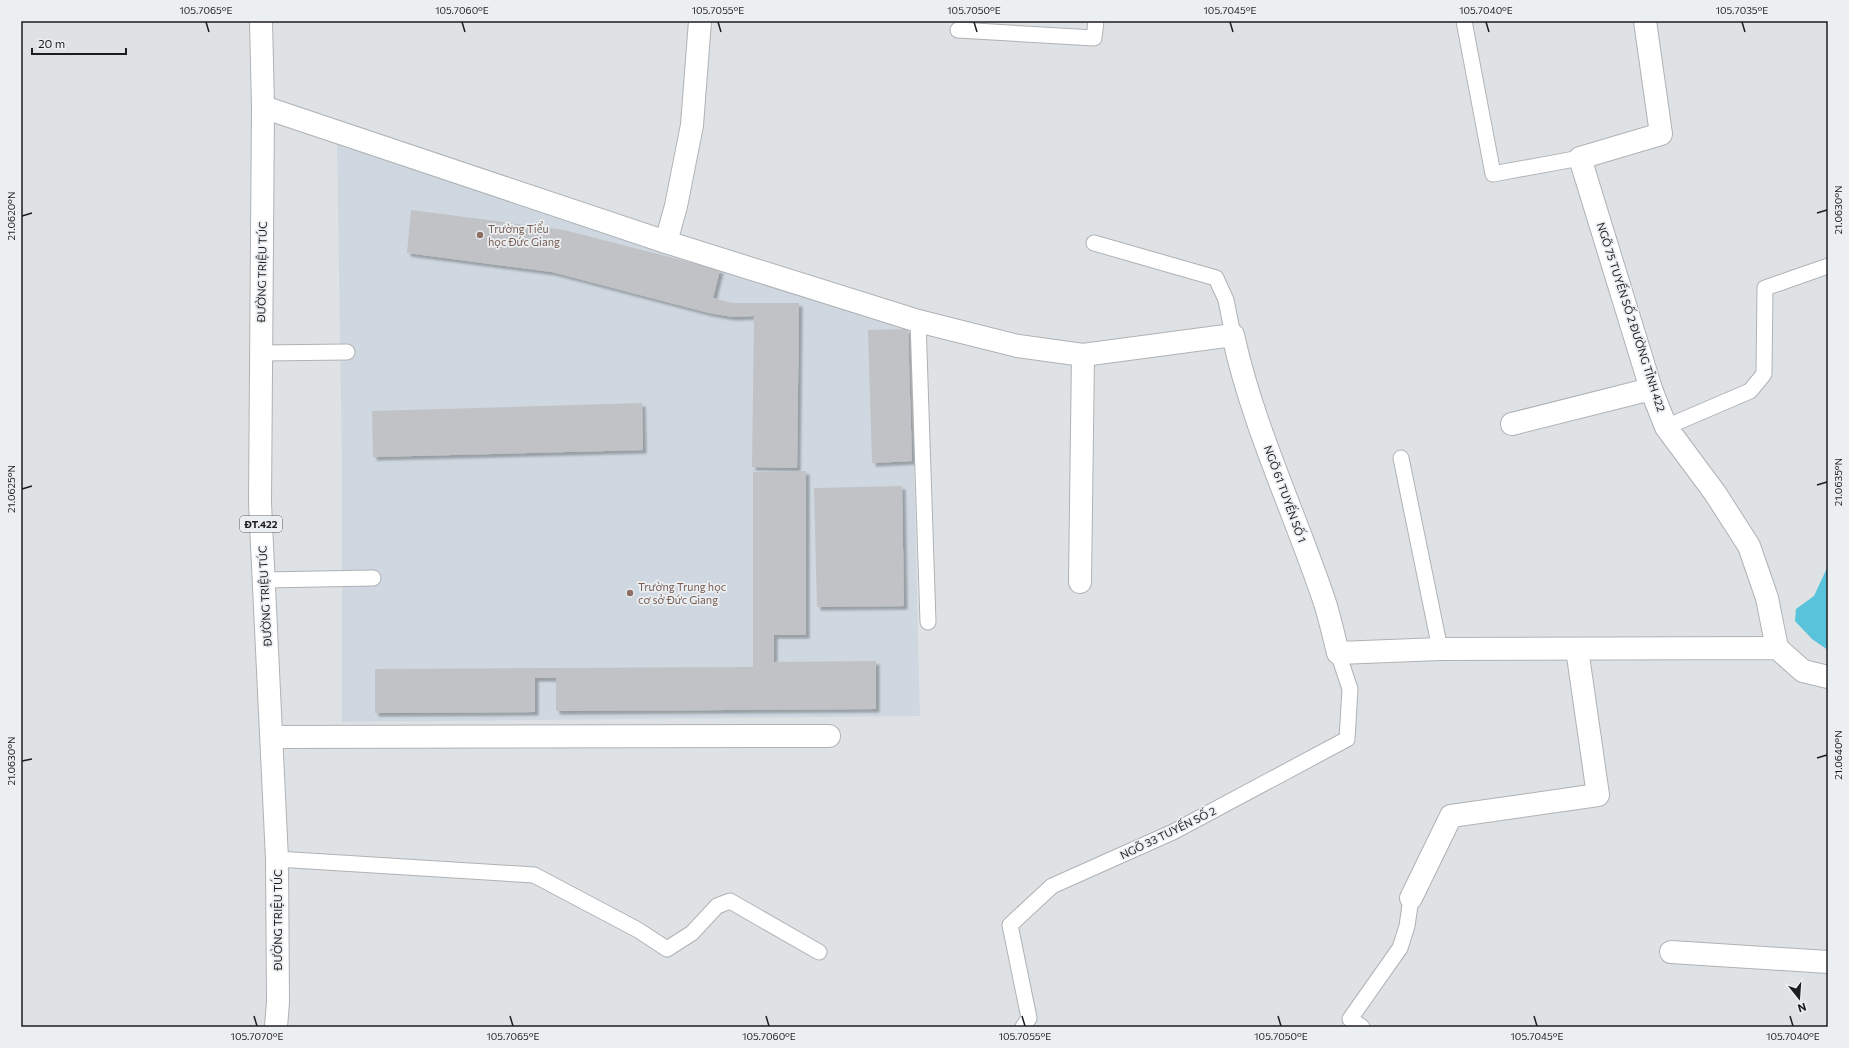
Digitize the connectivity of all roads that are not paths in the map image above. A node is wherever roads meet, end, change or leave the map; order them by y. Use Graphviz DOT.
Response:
graph roads {
  1 [pos="261,21"];
  2 [pos="700,21"];
  3 [pos="1096,21"];
  4 [pos="1464,21"];
  5 [pos="1646,21"];
  6 [pos="1032,28"];
  7 [pos="958,30"];
  8 [pos="263,107"];
  9 [pos="1580,158"];
  10 [pos="666,242"];
  11 [pos="1094,243"];
  12 [pos="1828,266"];
  13 [pos="918,321"];
  14 [pos="1233,335"];
  15 [pos="346,352"];
  16 [pos="261,353"];
  17 [pos="1083,355"];
  18 [pos="1651,389"];
  19 [pos="1512,424"];
  20 [pos="1666,427"];
  21 [pos="1401,458"];
  22 [pos="373,578"];
  23 [pos="264,580"];
  24 [pos="1080,582"];
  25 [pos="928,622"];
  26 [pos="1777,648"];
  27 [pos="1440,649"];
  28 [pos="1577,649"];
  29 [pos="1338,653"];
  30 [pos="1828,677"];
  31 [pos="829,736"];
  32 [pos="272,737"];
  33 [pos="278,858"];
  34 [pos="1412,898"];
  35 [pos="819,952"];
  36 [pos="1671,952"];
  37 [pos="1828,962"];
  38 [pos="276,1027"];
  39 [pos="1024,1027"];
  40 [pos="1362,1027"];
  1 -- 8 [label="street, ĐƯỜNG TRIỆU TÚC / ĐT.422"];
  2 -- 10 [label="street"];
  3 -- 6 [label="lane"];
  4 -- 9 [label="lane"];
  5 -- 9 [label="street"];
  6 -- 7 [label="lane"];
  8 -- 10 [label="street"];
  8 -- 16 [label="street, ĐƯỜNG TRIỆU TÚC / ĐT.422"];
  9 -- 18 [label="street, NGÕ 75 TUYẾN SỐ 2 ĐƯỜNG TỈNH 422"];
  10 -- 13 [label="street"];
  11 -- 14 [label="lane"];
  12 -- 20 [label="lane"];
  13 -- 17 [label="street"];
  13 -- 25 [label="lane"];
  14 -- 17 [label="street"];
  14 -- 29 [label="street, NGÕ 61 TUYẾN SỐ 1"];
  15 -- 16 [label="lane"];
  16 -- 23 [label="street, ĐƯỜNG TRIỆU TÚC / ĐT.422"];
  17 -- 24 [label="street"];
  18 -- 19 [label="street"];
  18 -- 20 [label="street, NGÕ 75 TUYẾN SỐ 2 ĐƯỜNG TỈNH 422"];
  20 -- 26 [label="street, NGÕ 75 TUYẾN SỐ 2 ĐƯỜNG TỈNH 422"];
  21 -- 27 [label="lane"];
  22 -- 23 [label="lane"];
  23 -- 32 [label="street, ĐƯỜNG TRIỆU TÚC / ĐT.422"];
  26 -- 28 [label="street"];
  26 -- 30 [label="street"];
  27 -- 28 [label="street"];
  27 -- 29 [label="street"];
  28 -- 34 [label="street"];
  29 -- 39 [label="lane, NGÕ 33 TUYẾN SỐ 2"];
  31 -- 32 [label="street"];
  32 -- 33 [label="street, ĐƯỜNG TRIỆU TÚC / ĐT.422"];
  33 -- 35 [label="lane"];
  33 -- 38 [label="street, ĐƯỜNG TRIỆU TÚC / ĐT.422"];
  34 -- 40 [label="lane"];
  36 -- 37 [label="street"];
}
